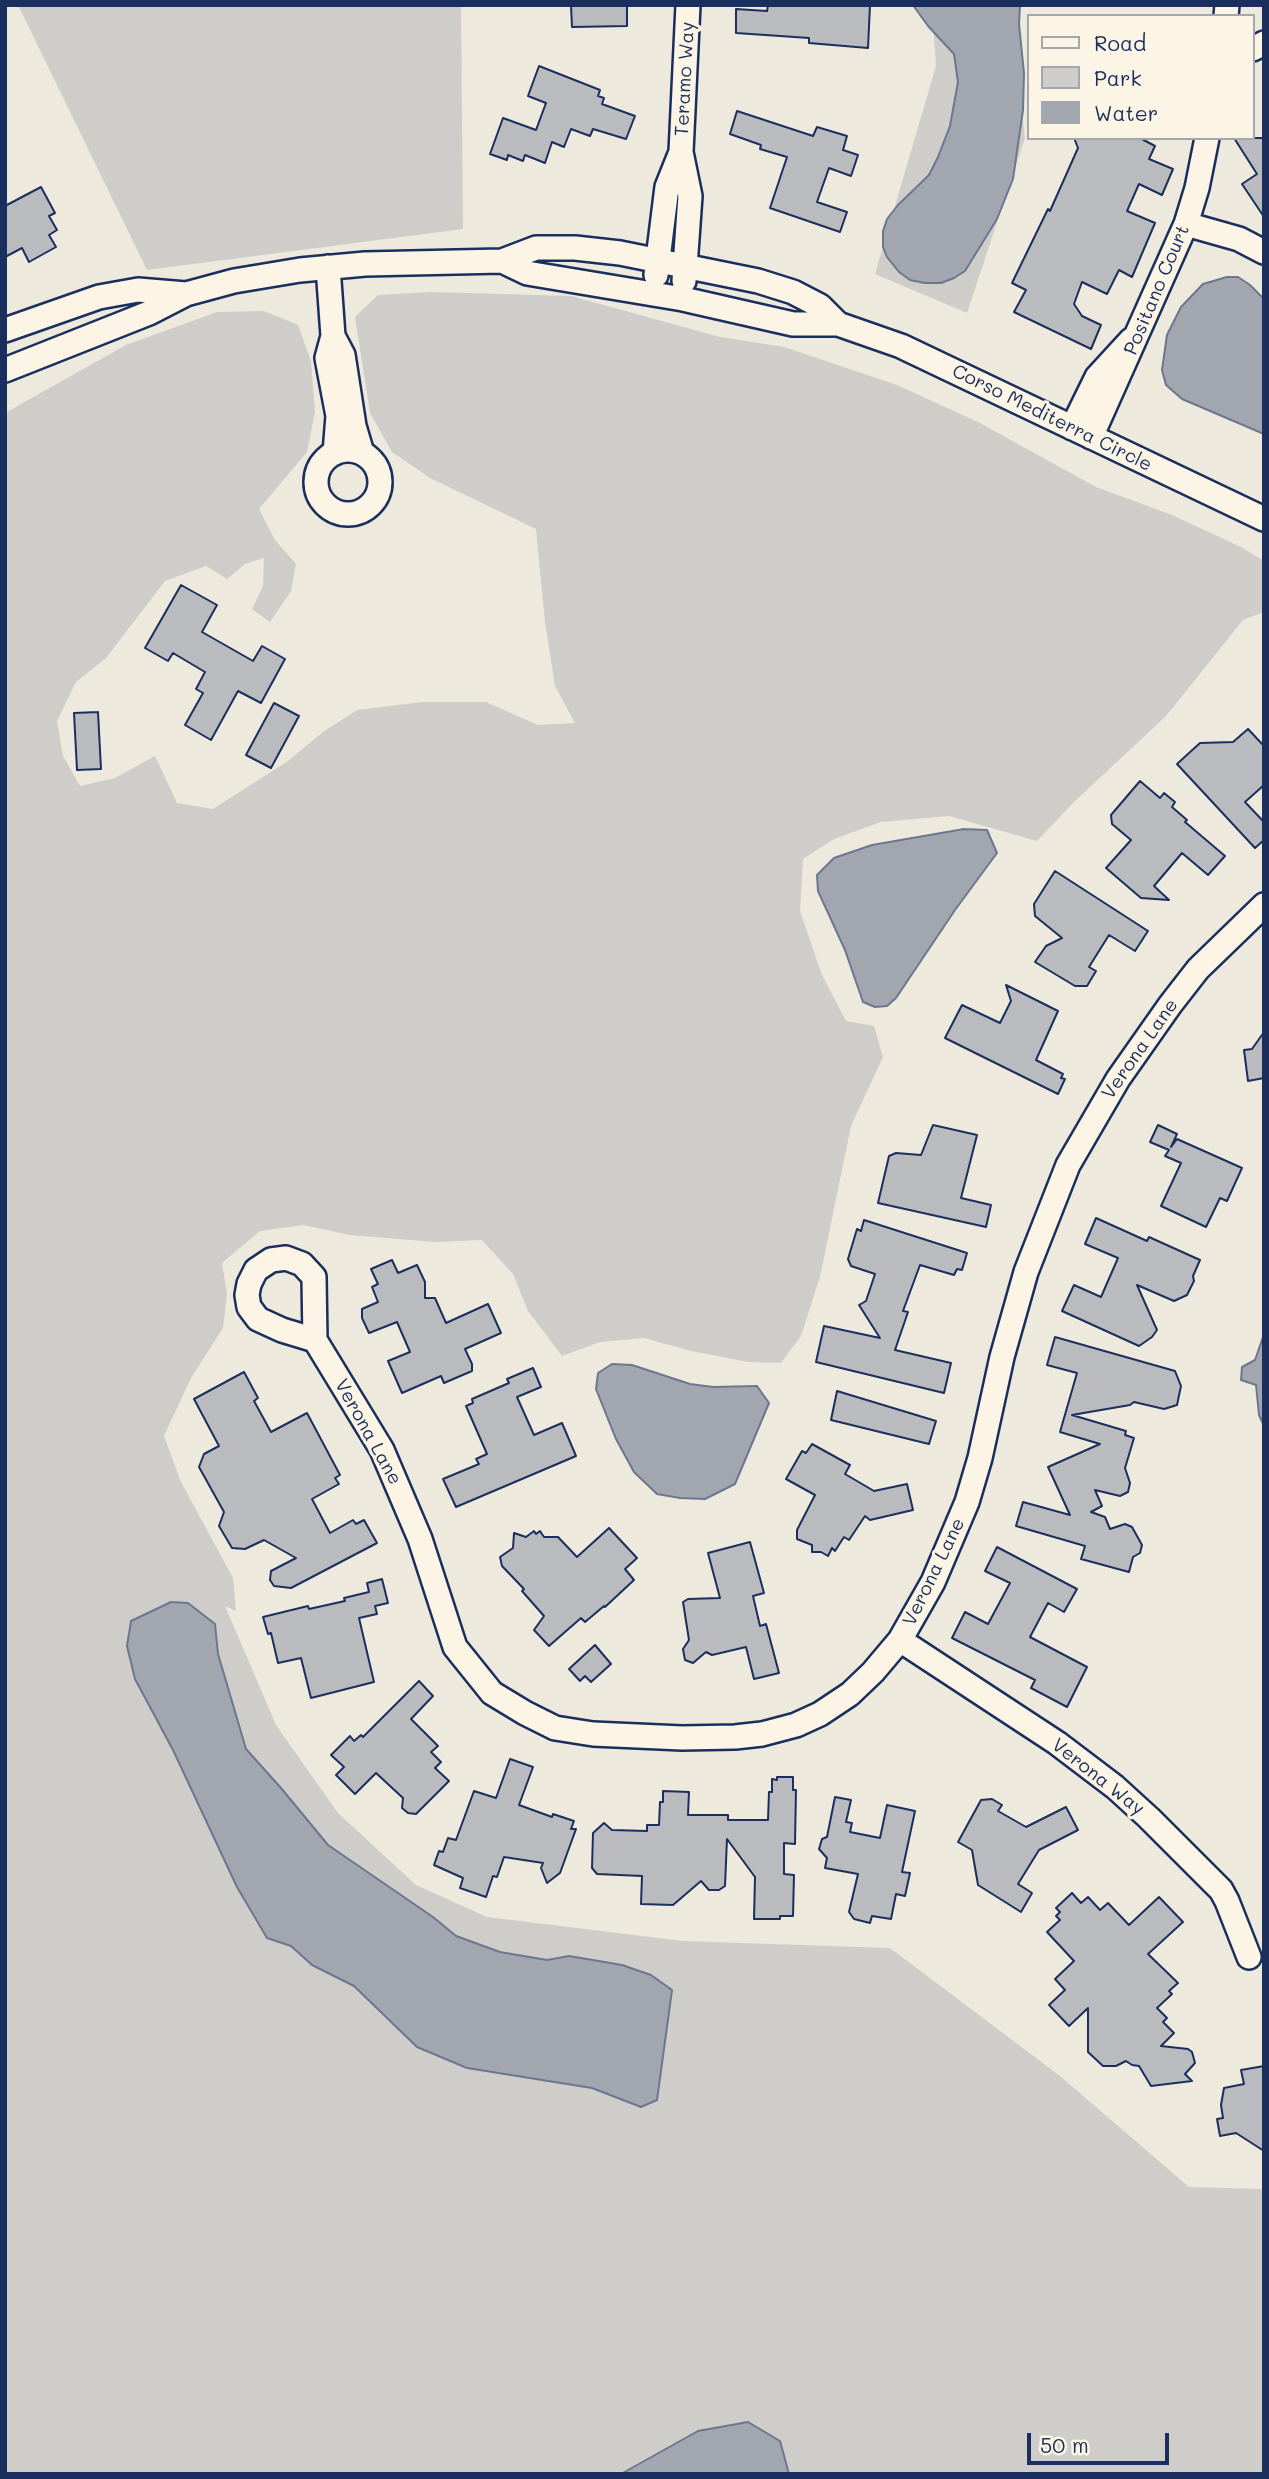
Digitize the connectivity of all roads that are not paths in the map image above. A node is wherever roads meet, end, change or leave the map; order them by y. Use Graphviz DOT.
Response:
graph roads {
  1 [pos="688,5"];
  2 [pos="1207,140"];
  3 [pos="681,152"];
  4 [pos="1186,224"];
  5 [pos="1264,252"];
  6 [pos="657,260"];
  7 [pos="502,261"];
  8 [pos="685,266"];
  9 [pos="328,267"];
  10 [pos="186,294"];
  11 [pos="653,294"];
  12 [pos="683,299"];
  13 [pos="838,324"];
  14 [pos="5,330"];
  15 [pos="333,335"];
  16 [pos="5,370"];
  17 [pos="1082,432"];
  18 [pos="335,453"];
  19 [pos="362,453"];
  20 [pos="1264,519"];
  21 [pos="1264,905"];
  22 [pos="315,1340"];
  23 [pos="900,1640"];
  24 [pos="1249,1957"];
  1 -- 3 [label="street, Teramo Way"];
  2 -- 4 [label="street, Positano Court"];
  3 -- 6 [label="street, Teramo Way"];
  3 -- 8 [label="street, Teramo Way"];
  4 -- 5 [label="street"];
  4 -- 17 [label="street, Positano Court"];
  6 -- 7 [label="street, Corso Mediterra Circle"];
  6 -- 8 [label="street, Corso Mediterra Circle"];
  6 -- 11 [label="street, Teramo Way"];
  7 -- 9 [label="street, Corso Mediterra Circle"];
  7 -- 11 [label="street, Corso Mediterra Circle"];
  8 -- 12 [label="street, Teramo Way"];
  8 -- 13 [label="street, Corso Mediterra Circle"];
  9 -- 10 [label="street, Corso Mediterra Circle"];
  9 -- 15 [label="street"];
  10 -- 14 [label="street, Corso Mediterra Circle"];
  10 -- 16 [label="street, Corso Mediterra Circle"];
  11 -- 12 [label="street, Corso Mediterra Circle"];
  12 -- 13 [label="street, Corso Mediterra Circle"];
  13 -- 17 [label="street, Corso Mediterra Circle"];
  15 -- 18 [label="street"];
  15 -- 19 [label="street"];
  17 -- 20 [label="street, Corso Mediterra Circle"];
  18 -- 19 [label="street"];
  18 -- 19 [label="street"];
  21 -- 23 [label="street, Verona Lane"];
  22 -- 23 [label="street, Verona Lane"];
  23 -- 24 [label="street, Verona Way"];
}
